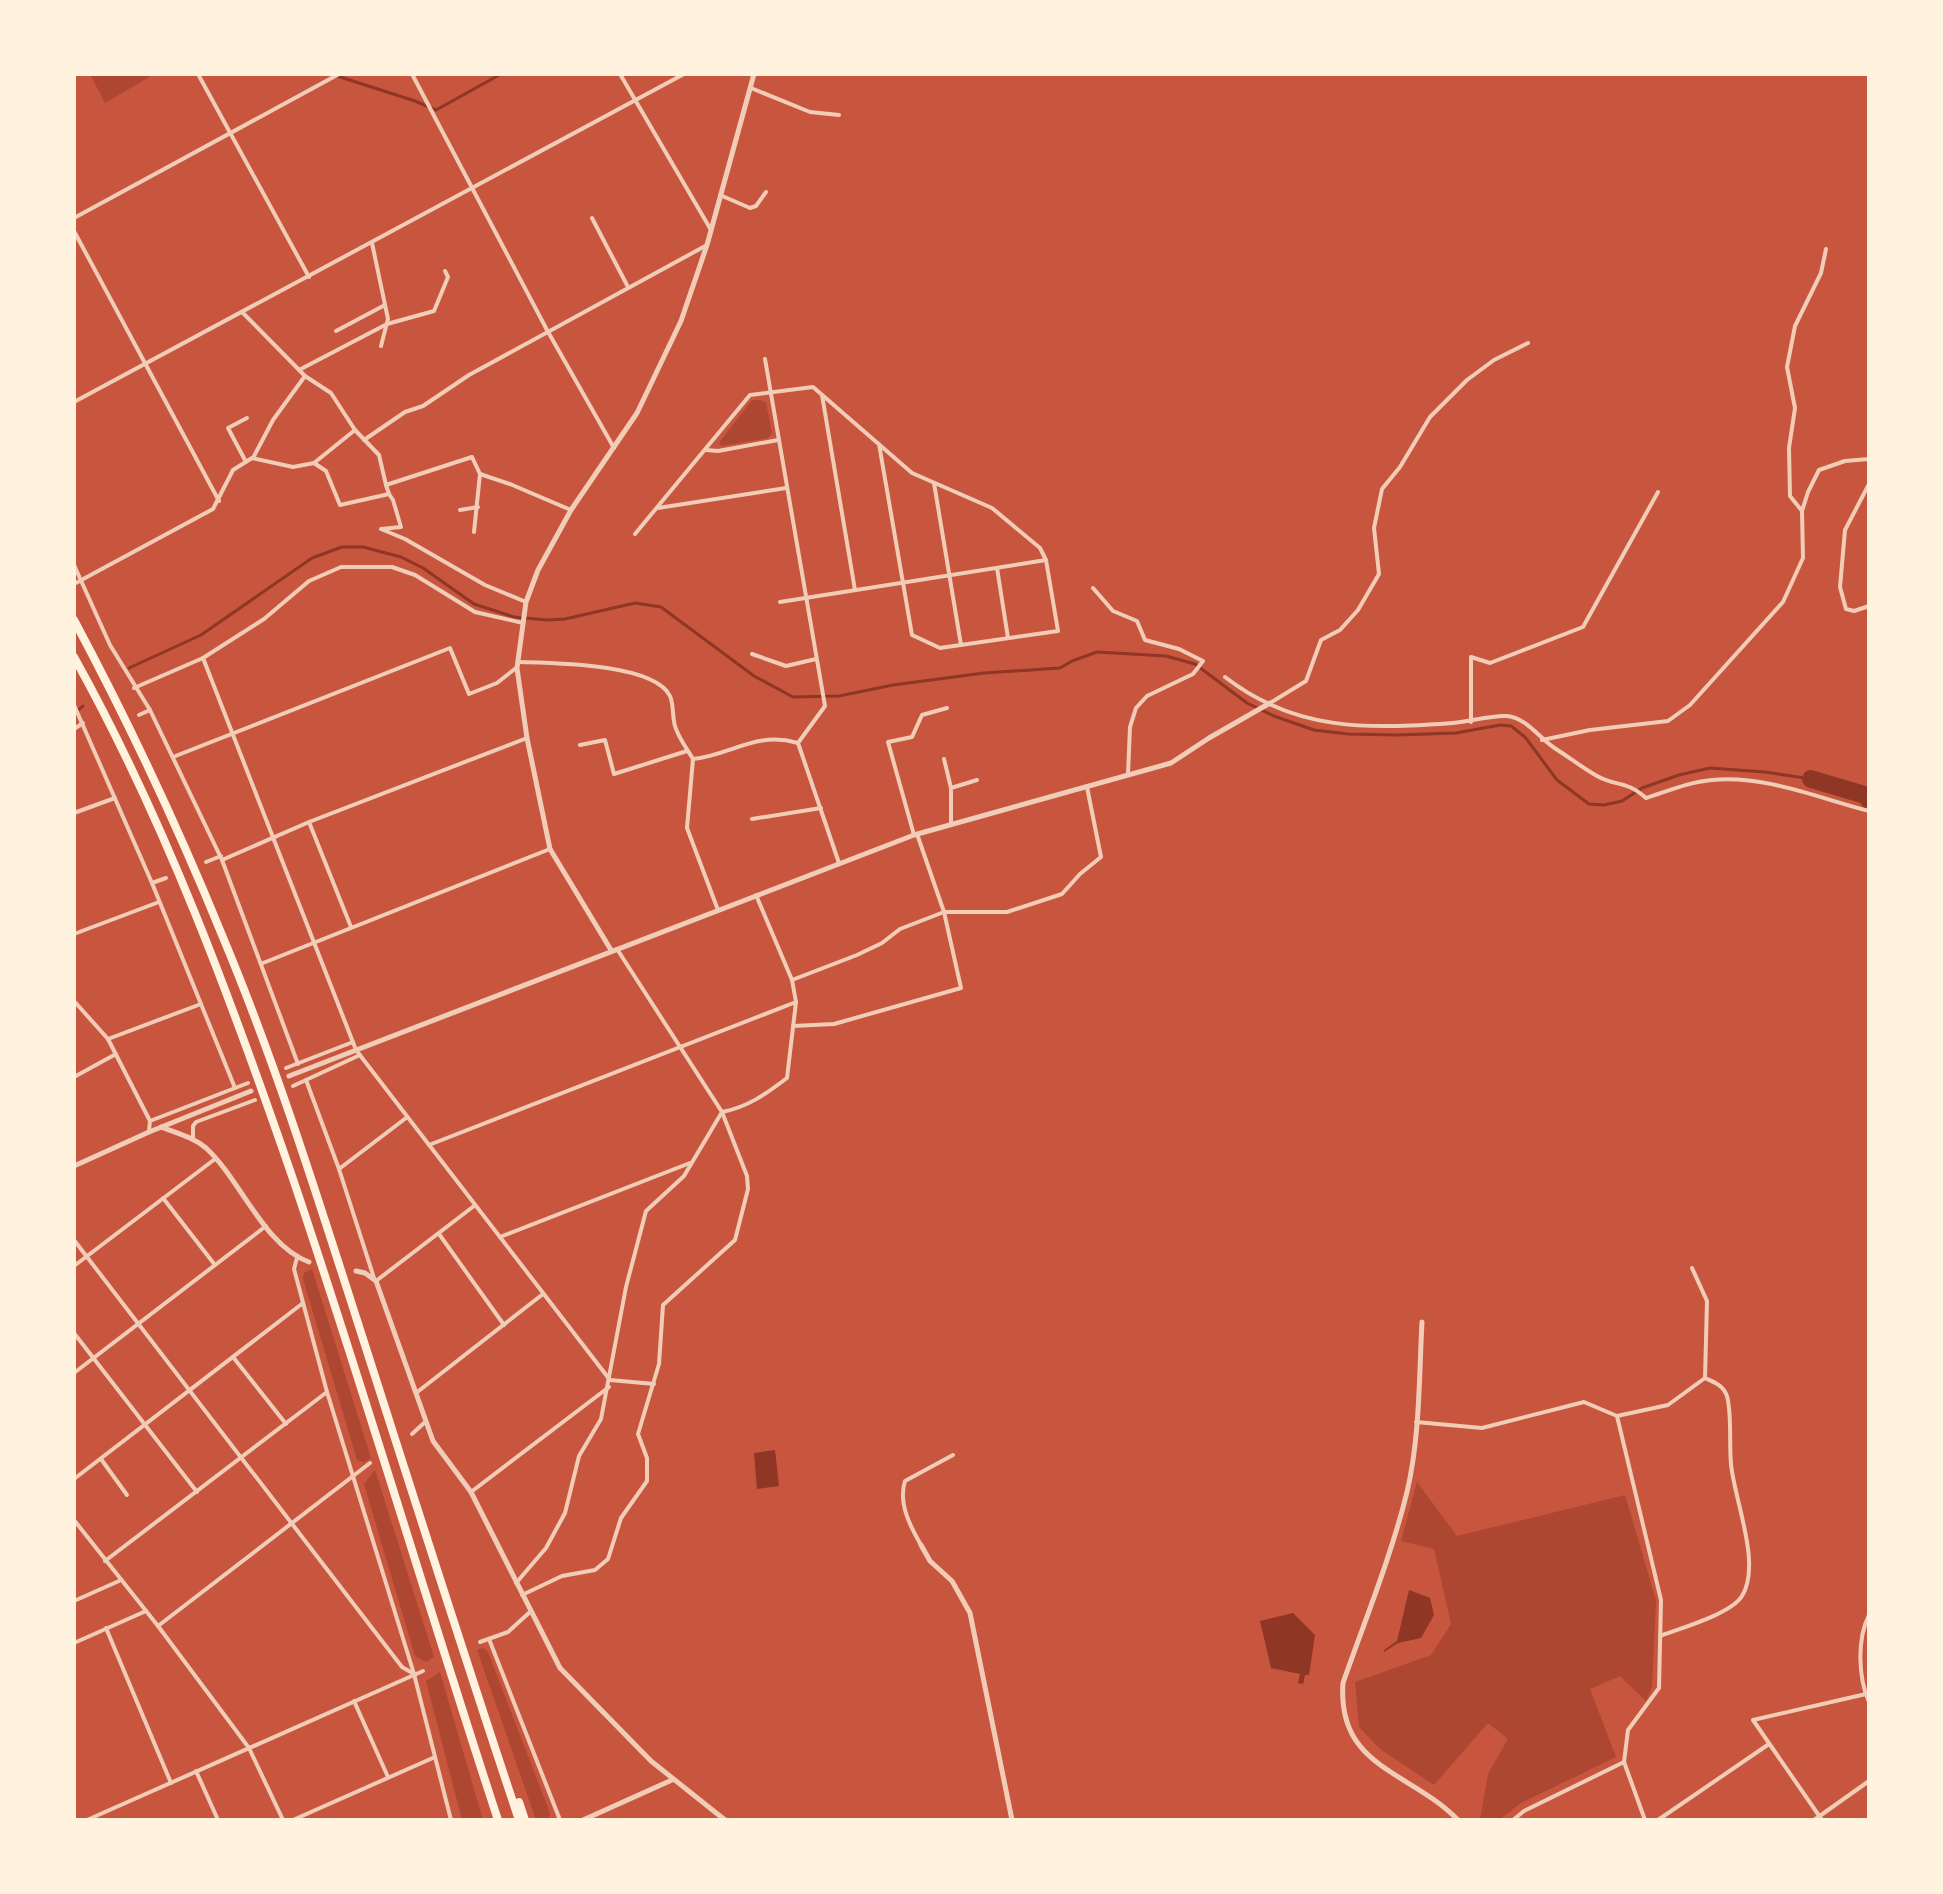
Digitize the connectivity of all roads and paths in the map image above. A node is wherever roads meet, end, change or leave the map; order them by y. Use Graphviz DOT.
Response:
graph roads {
  1 [pos="198,74"];
  2 [pos="339,74"];
  3 [pos="412,74"];
  4 [pos="620,74"];
  5 [pos="684,74"];
  6 [pos="754,74"];
  7 [pos="751,88"];
  8 [pos="634,102"];
  9 [pos="839,115"];
  10 [pos="230,133"];
  11 [pos="472,189"];
  12 [pos="766,192"];
  13 [pos="720,195"];
  14 [pos="74,218"];
  15 [pos="592,218"];
  16 [pos="711,230"];
  17 [pos="74,231"];
  18 [pos="372,243"];
  19 [pos="707,245"];
  20 [pos="1826,249"];
  21 [pos="445,271"];
  22 [pos="309,277"];
  23 [pos="628,287"];
  24 [pos="385,305"];
  25 [pos="242,312"];
  26 [pos="387,324"];
  27 [pos="547,330"];
  28 [pos="336,331"];
  29 [pos="1528,343"];
  30 [pos="381,346"];
  31 [pos="765,359"];
  32 [pos="146,363"];
  33 [pos="299,370"];
  34 [pos="305,376"];
  35 [pos="771,392"];
  36 [pos="822,395"];
  37 [pos="74,402"];
  38 [pos="247,418"];
  39 [pos="355,430"];
  40 [pos="364,440"];
  41 [pos="778,440"];
  42 [pos="879,444"];
  43 [pos="614,448"];
  44 [pos="705,450"];
  45 [pos="252,458"];
  46 [pos="1869,459"];
  47 [pos="246,462"];
  48 [pos="314,463"];
  49 [pos="480,474"];
  50 [pos="934,483"];
  51 [pos="1869,484"];
  52 [pos="386,485"];
  53 [pos="786,488"];
  54 [pos="1658,492"];
  55 [pos="389,494"];
  56 [pos="219,501"];
  57 [pos="478,507"];
  58 [pos="657,508"];
  59 [pos="460,510"];
  60 [pos="571,510"];
  61 [pos="1802,511"];
  62 [pos="474,532"];
  63 [pos="635,534"];
  64 [pos="1046,560"];
  65 [pos="74,565"];
  66 [pos="997,568"];
  67 [pos="949,575"];
  68 [pos="83,580"];
  69 [pos="902,582"];
  70 [pos="74,584"];
  71 [pos="1093,588"];
  72 [pos="855,590"];
  73 [pos="806,598"];
  74 [pos="526,602"];
  75 [pos="780,602"];
  76 [pos="1869,606"];
  77 [pos="74,620"];
  78 [pos="523,623"];
  79 [pos="1008,638"];
  80 [pos="961,645"];
  81 [pos="752,654"];
  82 [pos="74,657"];
  83 [pos="203,658"];
  84 [pos="816,659"];
  85 [pos="517,665"];
  86 [pos="1225,677"];
  87 [pos="134,688"];
  88 [pos="1270,703"];
  89 [pos="74,705"];
  90 [pos="947,708"];
  91 [pos="150,710"];
  92 [pos="139,715"];
  93 [pos="82,720"];
  94 [pos="1471,722"];
  95 [pos="74,729"];
  96 [pos="98,733"];
  97 [pos="233,734"];
  98 [pos="89,737"];
  99 [pos="527,738"];
  100 [pos="1542,740"];
  101 [pos="798,743"];
  102 [pos="580,745"];
  103 [pos="688,751"];
  104 [pos="173,757"];
  105 [pos="693,759"];
  106 [pos="944,759"];
  107 [pos="1128,774"];
  108 [pos="977,780"];
  109 [pos="1087,785"];
  110 [pos="951,788"];
  111 [pos="115,798"];
  112 [pos="821,808"];
  113 [pos="1869,811"];
  114 [pos="74,813"];
  115 [pos="752,819"];
  116 [pos="309,822"];
  117 [pos="951,823"];
  118 [pos="915,834"];
  119 [pos="274,837"];
  120 [pos="550,849"];
  121 [pos="222,858"];
  122 [pos="206,862"];
  123 [pos="839,863"];
  124 [pos="166,878"];
  125 [pos="152,883"];
  126 [pos="756,895"];
  127 [pos="159,902"];
  128 [pos="718,910"];
  129 [pos="944,912"];
  130 [pos="351,928"];
  131 [pos="74,934"];
  132 [pos="314,943"];
  133 [pos="614,949"];
  134 [pos="262,963"];
  135 [pos="792,980"];
  136 [pos="74,1001"];
  137 [pos="796,1002"];
  138 [pos="201,1004"];
  139 [pos="793,1026"];
  140 [pos="108,1039"];
  141 [pos="353,1042"];
  142 [pos="680,1047"];
  143 [pos="358,1053"];
  144 [pos="116,1054"];
  145 [pos="298,1064"];
  146 [pos="286,1068"];
  147 [pos="289,1076"];
  148 [pos="74,1077"];
  149 [pos="306,1080"];
  150 [pos="248,1083"];
  151 [pos="293,1086"];
  152 [pos="235,1088"];
  153 [pos="251,1091"];
  154 [pos="255,1100"];
  155 [pos="722,1112"];
  156 [pos="406,1118"];
  157 [pos="150,1121"];
  158 [pos="161,1127"];
  159 [pos="149,1132"];
  160 [pos="193,1140"];
  161 [pos="428,1146"];
  162 [pos="215,1159"];
  163 [pos="692,1162"];
  164 [pos="74,1166"];
  165 [pos="339,1169"];
  166 [pos="163,1198"];
  167 [pos="474,1206"];
  168 [pos="267,1226"];
  169 [pos="439,1234"];
  170 [pos="500,1238"];
  171 [pos="74,1240"];
  172 [pos="86,1256"];
  173 [pos="297,1258"];
  174 [pos="309,1262"];
  175 [pos="215,1265"];
  176 [pos="74,1266"];
  177 [pos="1692,1268"];
  178 [pos="356,1271"];
  179 [pos="375,1280"];
  180 [pos="543,1294"];
  181 [pos="303,1303"];
  182 [pos="1422,1322"];
  183 [pos="139,1323"];
  184 [pos="504,1325"];
  185 [pos="74,1333"];
  186 [pos="233,1357"];
  187 [pos="93,1358"];
  188 [pos="74,1373"];
  189 [pos="1705,1378"];
  190 [pos="610,1380"];
  191 [pos="654,1384"];
  192 [pos="609,1387"];
  193 [pos="190,1390"];
  194 [pos="327,1392"];
  195 [pos="416,1393"];
  196 [pos="1617,1416"];
  197 [pos="1416,1422"];
  198 [pos="424,1423"];
  199 [pos="286,1424"];
  200 [pos="145,1425"];
  201 [pos="412,1434"];
  202 [pos="953,1455"];
  203 [pos="242,1457"];
  204 [pos="101,1459"];
  205 [pos="370,1463"];
  206 [pos="354,1475"];
  207 [pos="74,1479"];
  208 [pos="197,1492"];
  209 [pos="471,1492"];
  210 [pos="127,1495"];
  211 [pos="74,1520"];
  212 [pos="292,1522"];
  213 [pos="921,1545"];
  214 [pos="105,1561"];
  215 [pos="121,1580"];
  216 [pos="516,1583"];
  217 [pos="522,1595"];
  218 [pos="74,1601"];
  219 [pos="146,1611"];
  220 [pos="531,1611"];
  221 [pos="1869,1615"];
  222 [pos="158,1626"];
  223 [pos="106,1628"];
  224 [pos="1660,1636"];
  225 [pos="489,1639"];
  226 [pos="480,1642"];
  227 [pos="74,1643"];
  228 [pos="1862,1649"];
  229 [pos="1869,1649"];
  230 [pos="423,1671"];
  231 [pos="414,1674"];
  232 [pos="474,1681"];
  233 [pos="1866,1694"];
  234 [pos="354,1701"];
  235 [pos="1869,1702"];
  236 [pos="1769,1744"];
  237 [pos="249,1748"];
  238 [pos="435,1757"];
  239 [pos="1624,1762"];
  240 [pos="196,1771"];
  241 [pos="388,1777"];
  242 [pos="672,1780"];
  243 [pos="1869,1781"];
  244 [pos="171,1783"];
  245 [pos="1821,1818"];
  246 [pos="87,1820"];
  247 [pos="218,1820"];
  248 [pos="283,1820"];
  249 [pos="293,1820"];
  250 [pos="451,1820"];
  251 [pos="498,1820"];
  252 [pos="519,1820"];
  253 [pos="525,1820"];
  254 [pos="560,1820"];
  255 [pos="583,1820"];
  256 [pos="725,1820"];
  257 [pos="1012,1820"];
  258 [pos="1458,1820"];
  259 [pos="1513,1820"];
  260 [pos="1645,1820"];
  261 [pos="1658,1820"];
  262 [pos="1814,1820"];
  1 -- 10 [label="street"];
  2 -- 10 [label="street"];
  3 -- 11 [label="street"];
  4 -- 8 [label="street"];
  5 -- 8 [label="street"];
  6 -- 7 [label="street"];
  7 -- 9 [label="street"];
  7 -- 13 [label="street"];
  8 -- 11 [label="street"];
  8 -- 16 [label="street"];
  10 -- 14 [label="street"];
  10 -- 22 [label="street"];
  11 -- 18 [label="street"];
  11 -- 27 [label="street"];
  12 -- 13 [label="street"];
  13 -- 16 [label="street"];
  15 -- 23 [label="street"];
  16 -- 19 [label="street"];
  17 -- 32 [label="street"];
  18 -- 22 [label="street"];
  18 -- 24 [label="street"];
  19 -- 23 [label="street"];
  19 -- 43 [label="street"];
  20 -- 61 [label="street"];
  21 -- 26 [label="street"];
  22 -- 25 [label="street"];
  23 -- 27 [label="street"];
  24 -- 26 [label="street"];
  24 -- 28 [label="street"];
  25 -- 32 [label="street"];
  25 -- 33 [label="street"];
  26 -- 30 [label="street"];
  26 -- 33 [label="street"];
  27 -- 40 [label="street"];
  27 -- 43 [label="street"];
  29 -- 88 [label="street"];
  31 -- 35 [label="street"];
  32 -- 37 [label="street"];
  32 -- 56 [label="street"];
  33 -- 34 [label="street"];
  34 -- 39 [label="street"];
  34 -- 45 [label="street"];
  35 -- 36 [label="street"];
  35 -- 41 [label="street"];
  35 -- 44 [label="street"];
  36 -- 42 [label="street"];
  36 -- 72 [label="street"];
  38 -- 47 [label="street"];
  39 -- 40 [label="street"];
  39 -- 48 [label="street"];
  40 -- 52 [label="street"];
  41 -- 44 [label="street"];
  41 -- 53 [label="street"];
  42 -- 50 [label="street"];
  42 -- 69 [label="street"];
  43 -- 60 [label="street"];
  44 -- 58 [label="street"];
  45 -- 47 [label="street"];
  45 -- 48 [label="street"];
  46 -- 61 [label="street"];
  47 -- 56 [label="street"];
  48 -- 55 [label="street"];
  49 -- 52 [label="street"];
  49 -- 57 [label="street"];
  49 -- 60 [label="street"];
  50 -- 64 [label="street"];
  50 -- 67 [label="street"];
  51 -- 76 [label="street"];
  52 -- 55 [label="street"];
  53 -- 58 [label="street"];
  53 -- 73 [label="street"];
  54 -- 94 [label="street"];
  55 -- 74 [label="street"];
  56 -- 68 [label="street"];
  57 -- 59 [label="street"];
  57 -- 62 [label="street"];
  58 -- 63 [label="street"];
  60 -- 74 [label="street"];
  61 -- 100 [label="street"];
  64 -- 66 [label="street"];
  64 -- 79 [label="street"];
  65 -- 68 [label="street"];
  66 -- 67 [label="street"];
  66 -- 79 [label="street"];
  67 -- 69 [label="street"];
  67 -- 80 [label="street"];
  68 -- 70 [label="street"];
  68 -- 87 [label="street"];
  69 -- 72 [label="street"];
  69 -- 80 [label="street"];
  71 -- 107 [label="street"];
  72 -- 73 [label="street"];
  73 -- 75 [label="street"];
  73 -- 84 [label="street"];
  74 -- 78 [label="street"];
  77 -- 232 [label="highway"];
  78 -- 83 [label="street"];
  78 -- 85 [label="street"];
  79 -- 80 [label="street"];
  81 -- 84 [label="street"];
  82 -- 251 [label="highway"];
  83 -- 87 [label="street"];
  83 -- 97 [label="street"];
  84 -- 101 [label="street"];
  85 -- 97 [label="street"];
  85 -- 99 [label="street"];
  85 -- 103 [label="street"];
  86 -- 88 [label="street"];
  87 -- 91 [label="street"];
  88 -- 94 [label="street"];
  88 -- 107 [label="street"];
  89 -- 93 [label="street"];
  90 -- 118 [label="street"];
  91 -- 92 [label="street"];
  91 -- 104 [label="street"];
  93 -- 95 [label="street"];
  93 -- 98 [label="street"];
  94 -- 100 [label="street"];
  96 -- 98 [label="street"];
  97 -- 104 [label="street"];
  97 -- 119 [label="street"];
  98 -- 111 [label="street"];
  99 -- 116 [label="street"];
  99 -- 120 [label="street"];
  100 -- 113 [label="street"];
  101 -- 105 [label="street"];
  101 -- 112 [label="street"];
  102 -- 103 [label="street"];
  103 -- 105 [label="street"];
  104 -- 121 [label="street"];
  105 -- 128 [label="street"];
  106 -- 110 [label="street"];
  107 -- 109 [label="street"];
  108 -- 110 [label="street"];
  109 -- 117 [label="street"];
  109 -- 129 [label="street"];
  110 -- 117 [label="street"];
  111 -- 114 [label="street"];
  111 -- 125 [label="street"];
  112 -- 115 [label="street"];
  112 -- 123 [label="street"];
  116 -- 119 [label="street"];
  116 -- 130 [label="street"];
  117 -- 118 [label="street"];
  118 -- 123 [label="street"];
  118 -- 129 [label="street"];
  119 -- 121 [label="street"];
  119 -- 132 [label="street"];
  120 -- 130 [label="street"];
  120 -- 133 [label="street"];
  121 -- 122 [label="street"];
  121 -- 134 [label="street"];
  123 -- 126 [label="street"];
  124 -- 125 [label="street"];
  125 -- 127 [label="street"];
  126 -- 128 [label="street"];
  126 -- 135 [label="street"];
  127 -- 131 [label="street"];
  127 -- 138 [label="street"];
  128 -- 133 [label="street"];
  129 -- 135 [label="street"];
  129 -- 139 [label="street"];
  130 -- 132 [label="street"];
  132 -- 134 [label="street"];
  132 -- 141 [label="street"];
  133 -- 142 [label="street"];
  133 -- 143 [label="street"];
  134 -- 145 [label="street"];
  135 -- 137 [label="street"];
  136 -- 140 [label="street"];
  137 -- 139 [label="street"];
  137 -- 142 [label="street"];
  138 -- 140 [label="street"];
  138 -- 152 [label="street"];
  139 -- 155 [label="street"];
  140 -- 144 [label="street"];
  141 -- 143 [label="street"];
  141 -- 145 [label="street"];
  142 -- 155 [label="street"];
  142 -- 161 [label="street"];
  143 -- 147 [label="street"];
  143 -- 149 [label="street"];
  143 -- 156 [label="street"];
  144 -- 148 [label="street"];
  144 -- 157 [label="street"];
  145 -- 146 [label="street"];
  149 -- 151 [label="street"];
  149 -- 165 [label="street"];
  150 -- 152 [label="street"];
  152 -- 157 [label="street"];
  153 -- 158 [label="street"];
  154 -- 160 [label="street"];
  155 -- 163 [label="street"];
  155 -- 191 [label="street"];
  156 -- 161 [label="street"];
  156 -- 165 [label="street"];
  157 -- 159 [label="street"];
  158 -- 159 [label="street"];
  158 -- 160 [label="street"];
  159 -- 164 [label="street"];
  160 -- 162 [label="street"];
  161 -- 167 [label="street"];
  162 -- 166 [label="street"];
  162 -- 168 [label="street"];
  163 -- 170 [label="street"];
  163 -- 190 [label="street"];
  165 -- 179 [label="street"];
  166 -- 172 [label="street"];
  166 -- 175 [label="street"];
  167 -- 169 [label="street"];
  167 -- 170 [label="street"];
  168 -- 173 [label="street"];
  168 -- 175 [label="street"];
  169 -- 179 [label="street"];
  169 -- 184 [label="street"];
  170 -- 180 [label="street"];
  171 -- 172 [label="street"];
  172 -- 176 [label="street"];
  172 -- 183 [label="street"];
  173 -- 174 [label="street"];
  173 -- 181 [label="street"];
  175 -- 183 [label="street"];
  177 -- 189 [label="street"];
  178 -- 179 [label="street"];
  179 -- 195 [label="street"];
  180 -- 184 [label="street"];
  180 -- 190 [label="street"];
  181 -- 186 [label="street"];
  181 -- 194 [label="street"];
  182 -- 197 [label="street"];
  183 -- 187 [label="street"];
  183 -- 193 [label="street"];
  184 -- 195 [label="street"];
  185 -- 187 [label="street"];
  186 -- 193 [label="street"];
  186 -- 199 [label="street"];
  187 -- 188 [label="street"];
  187 -- 200 [label="street"];
  189 -- 196 [label="street"];
  189 -- 224 [label="street"];
  190 -- 191 [label="street"];
  190 -- 192 [label="street"];
  191 -- 217 [label="street"];
  192 -- 209 [label="street"];
  192 -- 216 [label="street"];
  193 -- 200 [label="street"];
  193 -- 203 [label="street"];
  194 -- 199 [label="street"];
  194 -- 206 [label="street"];
  195 -- 198 [label="street"];
  196 -- 197 [label="street"];
  196 -- 224 [label="street"];
  197 -- 258 [label="street"];
  198 -- 201 [label="street"];
  198 -- 209 [label="street"];
  199 -- 203 [label="street"];
  200 -- 204 [label="street"];
  200 -- 208 [label="street"];
  202 -- 213 [label="street"];
  203 -- 208 [label="street"];
  203 -- 212 [label="street"];
  204 -- 207 [label="street"];
  204 -- 210 [label="street"];
  205 -- 206 [label="street"];
  206 -- 212 [label="street"];
  206 -- 231 [label="street"];
  208 -- 214 [label="street"];
  209 -- 216 [label="street"];
  211 -- 214 [label="street"];
  212 -- 222 [label="street"];
  212 -- 231 [label="street"];
  213 -- 257 [label="street"];
  214 -- 215 [label="street"];
  215 -- 218 [label="street"];
  215 -- 219 [label="street"];
  216 -- 217 [label="street"];
  217 -- 220 [label="street"];
  219 -- 222 [label="street"];
  219 -- 223 [label="street"];
  220 -- 225 [label="street"];
  220 -- 242 [label="street"];
  221 -- 228 [label="street"];
  222 -- 237 [label="street"];
  223 -- 227 [label="street"];
  223 -- 244 [label="street"];
  224 -- 239 [label="street"];
  225 -- 226 [label="street"];
  225 -- 254 [label="street"];
  228 -- 229 [label="street"];
  228 -- 233 [label="street"];
  230 -- 231 [label="street"];
  231 -- 234 [label="street"];
  231 -- 238 [label="street"];
  232 -- 252 [label="highway"];
  232 -- 253 [label="highway"];
  233 -- 235 [label="street"];
  233 -- 236 [label="street"];
  234 -- 237 [label="street"];
  234 -- 241 [label="street"];
  236 -- 245 [label="street"];
  236 -- 261 [label="street"];
  237 -- 240 [label="street"];
  237 -- 248 [label="street"];
  238 -- 241 [label="street"];
  238 -- 250 [label="street"];
  239 -- 259 [label="street"];
  239 -- 260 [label="street"];
  240 -- 244 [label="street"];
  240 -- 247 [label="street"];
  241 -- 249 [label="street"];
  242 -- 255 [label="street"];
  242 -- 256 [label="street"];
  243 -- 245 [label="street"];
  244 -- 246 [label="street"];
  245 -- 262 [label="street"];
}
